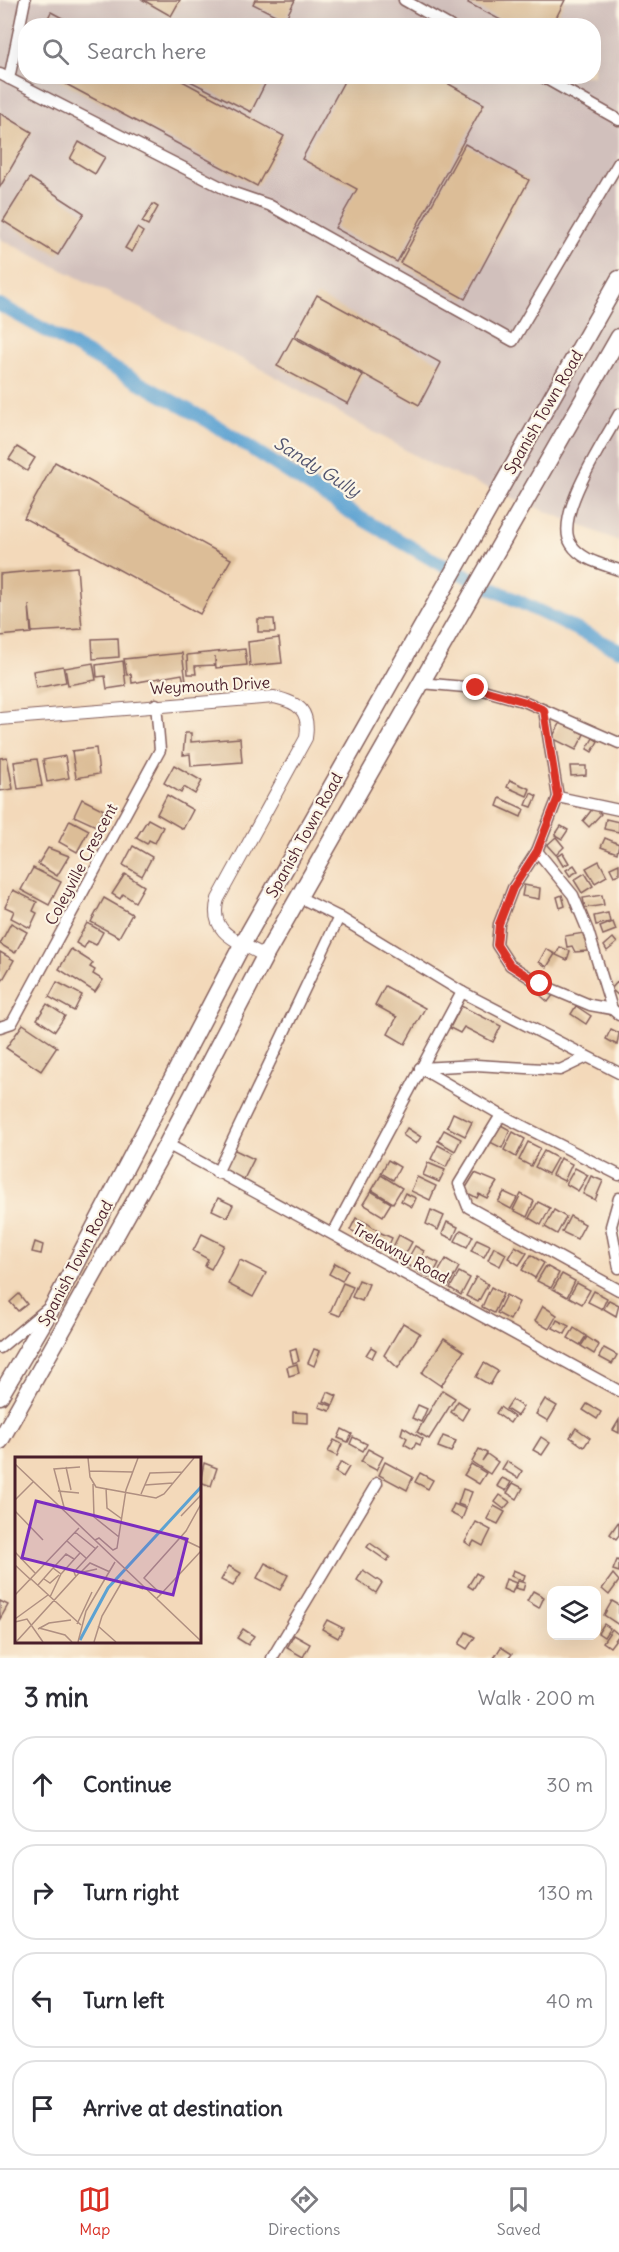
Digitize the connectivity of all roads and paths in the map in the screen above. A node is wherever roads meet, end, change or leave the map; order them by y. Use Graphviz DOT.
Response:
graph roads {
  1 [pos="25,0"];
  2 [pos="404,0"];
  3 [pos="20,18"];
  4 [pos="436,18"];
  5 [pos="18,25"];
  6 [pos="4,76"];
  7 [pos="18,83"];
  8 [pos="20,84"];
  9 [pos="555,84"];
  10 [pos="619,120"];
  11 [pos="619,162"];
  12 [pos="619,279"];
  13 [pos="619,337"];
  14 [pos="619,414"];
  15 [pos="619,570"];
  16 [pos="421,683"];
  17 [pos="156,704"];
  18 [pos="544,710"];
  19 [pos="0,718"];
  20 [pos="619,743"];
  21 [pos="558,797"];
  22 [pos="619,810"];
  23 [pos="537,851"];
  24 [pos="299,897"];
  25 [pos="339,917"];
  26 [pos="243,943"];
  27 [pos="265,956"];
  28 [pos="462,992"];
  29 [pos="615,1012"];
  30 [pos="0,1027"];
  31 [pos="587,1057"];
  32 [pos="420,1068"];
  33 [pos="619,1073"];
  34 [pos="501,1114"];
  35 [pos="167,1144"];
  36 [pos="217,1173"];
  37 [pos="619,1174"];
  38 [pos="619,1198"];
  39 [pos="333,1233"];
  40 [pos="619,1268"];
  41 [pos="619,1274"];
  42 [pos="616,1289"];
  43 [pos="56,1301"];
  44 [pos="0,1348"];
  45 [pos="619,1391"];
  46 [pos="0,1396"];
  47 [pos="0,1441"];
  48 [pos="377,1483"];
  49 [pos="272,1658"];
  1 -- 3 [label="street"];
  2 -- 4 [label="street"];
  5 -- 6 [label="street"];
  6 -- 7 [label="street"];
  8 -- 11 [label="street"];
  9 -- 10 [label="street"];
  12 -- 26 [label="highway, Spanish Town Road"];
  13 -- 16 [label="highway, Spanish Town Road"];
  14 -- 15 [label="street"];
  16 -- 18 [label="street"];
  16 -- 24 [label="highway, Spanish Town Road"];
  17 -- 19 [label="street, Weymouth Drive"];
  17 -- 26 [label="street, Weymouth Drive"];
  17 -- 30 [label="street, Coleyville Crescent"];
  18 -- 20 [label="street"];
  18 -- 21 [label="street"];
  21 -- 22 [label="street"];
  21 -- 23 [label="street"];
  23 -- 29 [label="street"];
  23 -- 29 [label="street"];
  24 -- 25 [label="street"];
  24 -- 27 [label="highway, Spanish Town Road"];
  25 -- 28 [label="street"];
  25 -- 36 [label="street"];
  26 -- 27 [label="street, Weymouth Drive"];
  26 -- 43 [label="highway, Spanish Town Road"];
  27 -- 35 [label="highway, Spanish Town Road"];
  28 -- 31 [label="street"];
  28 -- 32 [label="street"];
  31 -- 32 [label="street"];
  31 -- 33 [label="street"];
  32 -- 34 [label="street"];
  32 -- 39 [label="street"];
  34 -- 37 [label="street"];
  34 -- 42 [label="street"];
  35 -- 36 [label="street, Trelawny Road"];
  35 -- 47 [label="highway, Spanish Town Road"];
  36 -- 39 [label="street, Trelawny Road"];
  38 -- 40 [label="street"];
  39 -- 45 [label="street, Trelawny Road"];
  41 -- 42 [label="street"];
  43 -- 44 [label="street"];
  43 -- 46 [label="highway, Spanish Town Road"];
  48 -- 49 [label="street"];
}
